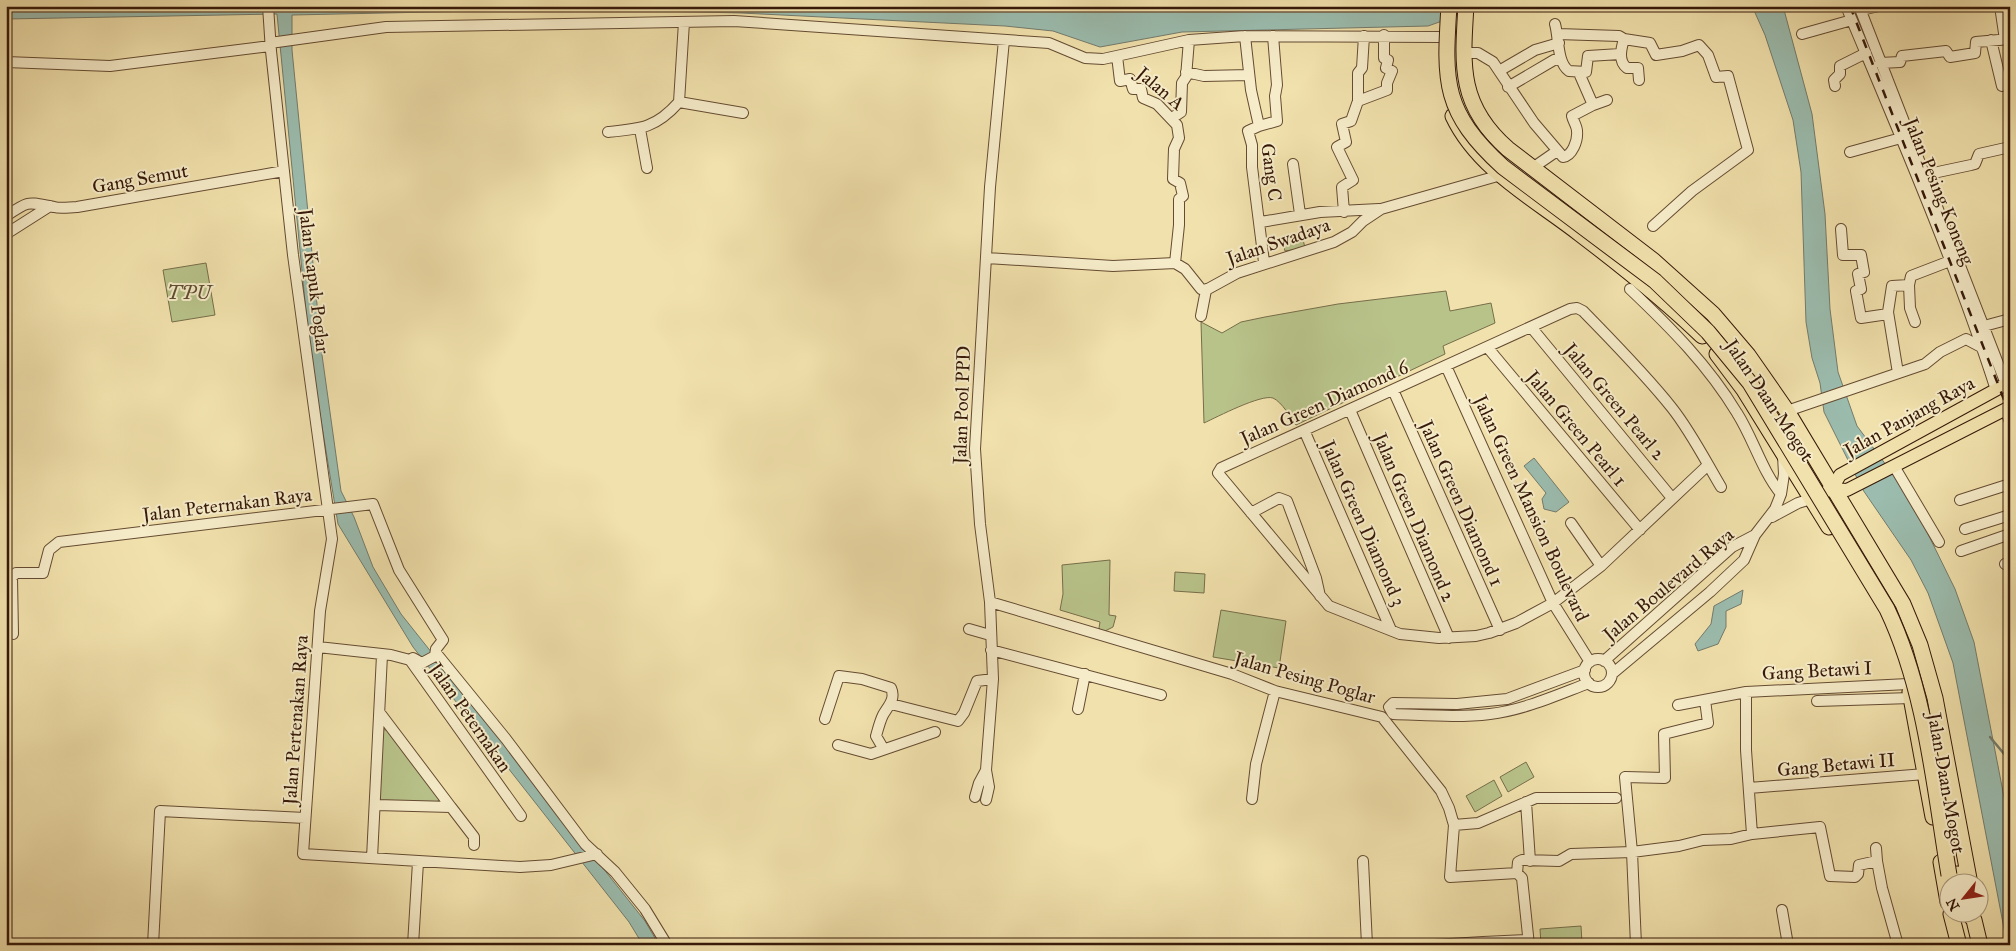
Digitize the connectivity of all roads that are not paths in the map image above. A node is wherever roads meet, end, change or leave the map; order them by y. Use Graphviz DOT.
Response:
graph roads {
  1 [pos="269,6"];
  2 [pos="1443,6"];
  3 [pos="1449,6"];
  4 [pos="1455,6"];
  5 [pos="1466,6"];
  6 [pos="1846,6"];
  7 [pos="1878,6"];
  8 [pos="2000,6"];
  9 [pos="1860,8"];
  10 [pos="1852,20"];
  11 [pos="684,22"];
  12 [pos="1441,34"];
  13 [pos="1557,34"];
  14 [pos="1802,34"];
  15 [pos="1245,36"];
  16 [pos="1274,36"];
  17 [pos="1364,36"];
  18 [pos="1384,36"];
  19 [pos="1624,39"];
  20 [pos="2007,39"];
  21 [pos="1004,40"];
  22 [pos="1189,40"];
  23 [pos="1991,40"];
  24 [pos="272,44"];
  25 [pos="1464,53"];
  26 [pos="1866,53"];
  27 [pos="1620,54"];
  28 [pos="1117,56"];
  29 [pos="1561,59"];
  30 [pos="6,62"];
  31 [pos="1880,63"];
  32 [pos="1499,71"];
  33 [pos="1186,72"];
  34 [pos="1579,73"];
  35 [pos="1249,75"];
  36 [pos="1639,80"];
  37 [pos="1836,86"];
  38 [pos="2002,86"];
  39 [pos="1508,87"];
  40 [pos="1608,100"];
  41 [pos="1358,101"];
  42 [pos="679,102"];
  43 [pos="1593,105"];
  44 [pos="743,113"];
  45 [pos="1172,118"];
  46 [pos="1259,126"];
  47 [pos="640,129"];
  48 [pos="608,132"];
  49 [pos="1901,138"];
  50 [pos="2010,147"];
  51 [pos="1557,151"];
  52 [pos="1850,152"];
  53 [pos="1293,164"];
  54 [pos="647,168"];
  55 [pos="1531,169"];
  56 [pos="284,171"];
  57 [pos="1924,174"];
  58 [pos="1501,175"];
  59 [pos="50,206"];
  60 [pos="1381,208"];
  61 [pos="1344,212"];
  62 [pos="1300,214"];
  63 [pos="6,216"];
  64 [pos="1261,222"];
  65 [pos="1653,226"];
  66 [pos="1841,229"];
  67 [pos="6,234"];
  68 [pos="987,258"];
  69 [pos="1950,261"];
  70 [pos="1264,262"];
  71 [pos="1175,263"];
  72 [pos="1909,285"];
  73 [pos="1637,289"];
  74 [pos="1206,290"];
  75 [pos="1888,314"];
  76 [pos="1201,316"];
  77 [pos="2010,319"];
  78 [pos="1915,322"];
  79 [pos="1723,324"];
  80 [pos="1984,326"];
  81 [pos="1531,327"];
  82 [pos="1706,340"];
  83 [pos="1737,340"];
  84 [pos="1488,348"];
  85 [pos="1982,348"];
  86 [pos="1719,356"];
  87 [pos="1446,366"];
  88 [pos="1898,373"];
  89 [pos="2005,388"];
  90 [pos="1393,390"];
  91 [pos="2007,408"];
  92 [pos="1350,410"];
  93 [pos="1787,411"];
  94 [pos="2010,422"];
  95 [pos="1304,430"];
  96 [pos="1782,454"];
  97 [pos="1708,465"];
  98 [pos="1893,467"];
  99 [pos="1822,472"];
  100 [pos="2010,484"];
  101 [pos="1721,487"];
  102 [pos="1840,489"];
  103 [pos="1781,494"];
  104 [pos="1672,498"];
  105 [pos="1811,499"];
  106 [pos="1960,500"];
  107 [pos="332,510"];
  108 [pos="1251,513"];
  109 [pos="2010,515"];
  110 [pos="1766,522"];
  111 [pos="1571,523"];
  112 [pos="1965,529"];
  113 [pos="1640,530"];
  114 [pos="2010,534"];
  115 [pos="1755,535"];
  116 [pos="1939,542"];
  117 [pos="1961,550"];
  118 [pos="1601,566"];
  119 [pos="1320,596"];
  120 [pos="990,602"];
  121 [pos="1553,603"];
  122 [pos="969,630"];
  123 [pos="1391,630"];
  124 [pos="1500,630"];
  125 [pos="13,634"];
  126 [pos="990,634"];
  127 [pos="1448,638"];
  128 [pos="318,647"];
  129 [pos="991,650"];
  130 [pos="382,655"];
  131 [pos="435,655"];
  132 [pos="410,660"];
  133 [pos="1604,661"];
  134 [pos="1587,666"];
  135 [pos="1085,674"];
  136 [pos="1612,674"];
  137 [pos="993,679"];
  138 [pos="1589,683"];
  139 [pos="1275,691"];
  140 [pos="1910,691"];
  141 [pos="1746,692"];
  142 [pos="1161,695"];
  143 [pos="1705,700"];
  144 [pos="1817,701"];
  145 [pos="891,704"];
  146 [pos="1678,705"];
  147 [pos="1078,709"];
  148 [pos="380,713"];
  149 [pos="826,719"];
  150 [pos="936,732"];
  151 [pos="838,745"];
  152 [pos="883,748"];
  153 [pos="986,770"];
  154 [pos="1925,774"];
  155 [pos="1749,788"];
  156 [pos="975,797"];
  157 [pos="1616,798"];
  158 [pos="1252,799"];
  159 [pos="986,800"];
  160 [pos="1526,802"];
  161 [pos="376,805"];
  162 [pos="451,807"];
  163 [pos="520,816"];
  164 [pos="305,818"];
  165 [pos="1454,825"];
  166 [pos="1752,832"];
  167 [pos="474,845"];
  168 [pos="1876,848"];
  169 [pos="1632,852"];
  170 [pos="593,854"];
  171 [pos="372,858"];
  172 [pos="1530,860"];
  173 [pos="1363,861"];
  174 [pos="1878,861"];
  175 [pos="418,862"];
  176 [pos="1517,873"];
  177 [pos="1943,874"];
  178 [pos="1953,874"];
  179 [pos="1953,874"];
  180 [pos="1968,874"];
  181 [pos="1782,910"];
  182 [pos="1956,924"];
  183 [pos="1974,924"];
  184 [pos="1528,942"];
  185 [pos="1483,943"];
  186 [pos="153,945"];
  187 [pos="413,945"];
  188 [pos="667,945"];
  189 [pos="1368,945"];
  190 [pos="1434,945"];
  191 [pos="1438,945"];
  192 [pos="1636,945"];
  193 [pos="1788,945"];
  194 [pos="1898,945"];
  195 [pos="1959,945"];
  196 [pos="1980,945"];
  1 -- 24 [label="street"];
  2 -- 12 [label="highway, Jalan Daan Mogot"];
  3 -- 178 [label="highway, Jalan Daan Mogot, bridge"];
  4 -- 179 [label="highway, Jalan Daan Mogot"];
  5 -- 25 [label="highway, Jalan Daan Mogot"];
  6 -- 10 [label="street, Jalan Pesing Koneng"];
  7 -- 9 [label="street"];
  8 -- 20 [label="street"];
  9 -- 31 [label="street"];
  10 -- 14 [label="street"];
  10 -- 26 [label="street, Jalan Pesing Koneng"];
  11 -- 21 [label="street"];
  11 -- 24 [label="street"];
  11 -- 42 [label="street"];
  12 -- 18 [label="street"];
  12 -- 58 [label="highway, Jalan Daan Mogot"];
  13 -- 19 [label="street"];
  13 -- 29 [label="street"];
  13 -- 32 [label="street"];
  15 -- 16 [label="street"];
  15 -- 22 [label="street"];
  15 -- 35 [label="street, Gang C"];
  16 -- 17 [label="street"];
  16 -- 46 [label="street"];
  17 -- 18 [label="street"];
  17 -- 41 [label="street"];
  18 -- 41 [label="street"];
  19 -- 27 [label="street"];
  19 -- 65 [label="street"];
  20 -- 23 [label="street"];
  21 -- 28 [label="street"];
  21 -- 68 [label="street, Jalan Pool PPD"];
  22 -- 28 [label="street"];
  22 -- 33 [label="street"];
  23 -- 31 [label="street"];
  23 -- 38 [label="street"];
  24 -- 30 [label="street"];
  24 -- 56 [label="street, Jalan Kapuk Poglar"];
  25 -- 32 [label="street"];
  25 -- 55 [label="highway, Jalan Daan Mogot"];
  26 -- 37 [label="street"];
  26 -- 49 [label="street, Jalan Pesing Koneng"];
  27 -- 34 [label="street"];
  27 -- 36 [label="street"];
  28 -- 45 [label="street, Jalan A"];
  29 -- 34 [label="street"];
  29 -- 39 [label="street"];
  31 -- 57 [label="street"];
  32 -- 39 [label="street"];
  33 -- 35 [label="street"];
  33 -- 45 [label="street"];
  34 -- 43 [label="street"];
  35 -- 46 [label="street, Gang C"];
  39 -- 51 [label="street"];
  40 -- 43 [label="street"];
  41 -- 61 [label="street"];
  42 -- 44 [label="street"];
  42 -- 47 [label="street"];
  43 -- 51 [label="street"];
  45 -- 71 [label="street, Jalan A"];
  46 -- 64 [label="street, Gang C"];
  47 -- 48 [label="street"];
  47 -- 54 [label="street"];
  49 -- 52 [label="street"];
  49 -- 69 [label="street, Jalan Pesing Koneng"];
  50 -- 57 [label="street"];
  51 -- 55 [label="street"];
  53 -- 62 [label="street"];
  55 -- 79 [label="highway, Jalan Daan Mogot"];
  56 -- 59 [label="street, Gang Semut"];
  56 -- 107 [label="street, Jalan Kapuk Poglar"];
  57 -- 80 [label="street"];
  58 -- 60 [label="street, Jalan Swadaya"];
  58 -- 73 [label="highway, Jalan Daan Mogot"];
  59 -- 63 [label="street, Gang Semut"];
  59 -- 67 [label="street"];
  60 -- 61 [label="street"];
  60 -- 70 [label="street, Jalan Swadaya"];
  61 -- 62 [label="street"];
  62 -- 64 [label="street"];
  64 -- 70 [label="street, Gang C"];
  66 -- 75 [label="street"];
  68 -- 71 [label="street"];
  68 -- 120 [label="street, Jalan Pool PPD"];
  69 -- 72 [label="street"];
  69 -- 85 [label="street, Jalan Pesing Koneng"];
  70 -- 74 [label="street, Jalan Swadaya"];
  71 -- 74 [label="street"];
  72 -- 75 [label="street"];
  72 -- 78 [label="street"];
  73 -- 82 [label="highway, Jalan Daan Mogot"];
  73 -- 103 [label="street"];
  74 -- 76 [label="street"];
  75 -- 88 [label="street"];
  77 -- 80 [label="street"];
  79 -- 82 [label="highway"];
  79 -- 83 [label="highway, Jalan Daan Mogot"];
  80 -- 89 [label="street"];
  81 -- 84 [label="street, Jalan Green Diamond 6"];
  81 -- 97 [label="street, Jalan Green Diamond 6"];
  81 -- 104 [label="street, Jalan Green Pearl 2"];
  82 -- 86 [label="highway, Jalan Daan Mogot"];
  83 -- 86 [label="highway"];
  83 -- 93 [label="highway, Jalan Daan Mogot"];
  84 -- 87 [label="street, Jalan Green Diamond 6"];
  84 -- 113 [label="street, Jalan Green Pearl 1"];
  85 -- 88 [label="street"];
  85 -- 89 [label="street, Jalan Pesing Koneng"];
  86 -- 96 [label="highway, Jalan Daan Mogot"];
  87 -- 90 [label="street, Jalan Green Diamond 6"];
  87 -- 121 [label="street, Jalan Green Mansion Boulevard"];
  88 -- 93 [label="street"];
  89 -- 102 [label="main road, Jalan Panjang Raya"];
  90 -- 92 [label="street, Jalan Green Diamond 6"];
  90 -- 124 [label="street, Jalan Green Diamond 1"];
  91 -- 94 [label="street"];
  91 -- 98 [label="main road, Jalan Panjang Raya"];
  92 -- 95 [label="street, Jalan Green Diamond 6"];
  92 -- 127 [label="street, Jalan Green Diamond 2"];
  93 -- 99 [label="highway, Jalan Daan Mogot"];
  95 -- 108 [label="street, Jalan Green Diamond 6"];
  95 -- 123 [label="street, Jalan Green Diamond 3"];
  96 -- 103 [label="street, Jalan Boulevard Raya"];
  96 -- 105 [label="highway, Jalan Daan Mogot"];
  97 -- 101 [label="street"];
  97 -- 104 [label="street"];
  98 -- 102 [label="main road, Jalan Panjang Raya"];
  98 -- 116 [label="street"];
  99 -- 102 [label="highway, Jalan Daan Mogot"];
  99 -- 105 [label="highway"];
  100 -- 106 [label="street"];
  102 -- 105 [label="main road, Jalan Panjang Raya"];
  102 -- 180 [label="highway, Jalan Daan Mogot"];
  103 -- 110 [label="street, Jalan Boulevard Raya"];
  104 -- 113 [label="street"];
  105 -- 110 [label="street, Jalan Boulevard Raya"];
  105 -- 140 [label="highway, Jalan Daan Mogot"];
  107 -- 125 [label="street, Jalan Peternakan Raya"];
  107 -- 128 [label="street, Jalan Pertenakan Raya"];
  107 -- 131 [label="street, Jalan Peternakan Raya"];
  108 -- 119 [label="street"];
  108 -- 119 [label="street"];
  109 -- 112 [label="street"];
  110 -- 115 [label="street, Jalan Boulevard Raya"];
  111 -- 118 [label="street"];
  113 -- 118 [label="street"];
  114 -- 117 [label="street"];
  115 -- 133 [label="street, Jalan Boulevard Raya"];
  115 -- 136 [label="street, Jalan Boulevard Raya"];
  118 -- 121 [label="street"];
  119 -- 123 [label="street"];
  120 -- 126 [label="street, Jalan Pool PPD"];
  120 -- 139 [label="street, Jalan Pesing Poglar"];
  121 -- 124 [label="street"];
  121 -- 134 [label="street, Jalan Green Mansion Boulevard"];
  122 -- 126 [label="street"];
  123 -- 127 [label="street"];
  124 -- 127 [label="street"];
  126 -- 129 [label="street, Jalan Pool PPD"];
  128 -- 130 [label="street, Jalan Peternakan"];
  128 -- 164 [label="street, Jalan Pertenakan Raya"];
  129 -- 135 [label="street"];
  129 -- 137 [label="street, Jalan Pool PPD"];
  130 -- 132 [label="street, Jalan Peternakan"];
  130 -- 148 [label="street"];
  131 -- 132 [label="street"];
  131 -- 170 [label="street"];
  132 -- 163 [label="street, Jalan Peternakan"];
  133 -- 134 [label="street"];
  133 -- 136 [label="street"];
  134 -- 138 [label="street"];
  134 -- 138 [label="street"];
  135 -- 142 [label="street"];
  135 -- 147 [label="street"];
  136 -- 138 [label="street"];
  137 -- 145 [label="street"];
  137 -- 153 [label="street, Jalan Pool PPD"];
  139 -- 158 [label="street"];
  139 -- 165 [label="street, Jalan Pesing Poglar"];
  140 -- 141 [label="street, Gang Betawi I"];
  140 -- 144 [label="street"];
  140 -- 154 [label="highway, Jalan Daan Mogot"];
  141 -- 143 [label="street"];
  141 -- 155 [label="street, Gang Betawi I"];
  143 -- 146 [label="street"];
  143 -- 169 [label="street"];
  145 -- 149 [label="street"];
  145 -- 152 [label="street"];
  148 -- 161 [label="street"];
  148 -- 162 [label="street"];
  150 -- 152 [label="street"];
  151 -- 152 [label="street"];
  153 -- 156 [label="street, Jalan Pool PPD"];
  153 -- 159 [label="street, Jalan Pool PPD"];
  154 -- 155 [label="street, Gang Betawi II"];
  154 -- 177 [label="highway, Jalan Daan Mogot"];
  155 -- 166 [label="street, Gang Betawi I"];
  157 -- 160 [label="street"];
  160 -- 165 [label="street"];
  160 -- 172 [label="street"];
  161 -- 162 [label="street"];
  161 -- 171 [label="street"];
  162 -- 167 [label="street"];
  164 -- 171 [label="street"];
  164 -- 186 [label="street, Jalan Pertenakan Raya"];
  165 -- 176 [label="street"];
  166 -- 169 [label="street"];
  166 -- 174 [label="street"];
  168 -- 174 [label="street"];
  169 -- 172 [label="street"];
  169 -- 192 [label="street"];
  170 -- 175 [label="street"];
  170 -- 188 [label="street"];
  171 -- 175 [label="street"];
  172 -- 176 [label="street"];
  173 -- 189 [label="street"];
  174 -- 194 [label="street"];
  175 -- 187 [label="street"];
  176 -- 184 [label="street"];
  181 -- 193 [label="street"];
  182 -- 195 [label="highway"];
  183 -- 196 [label="highway"];
  184 -- 185 [label="street"];
  185 -- 191 [label="street"];
  190 -- 191 [label="street"];
}
